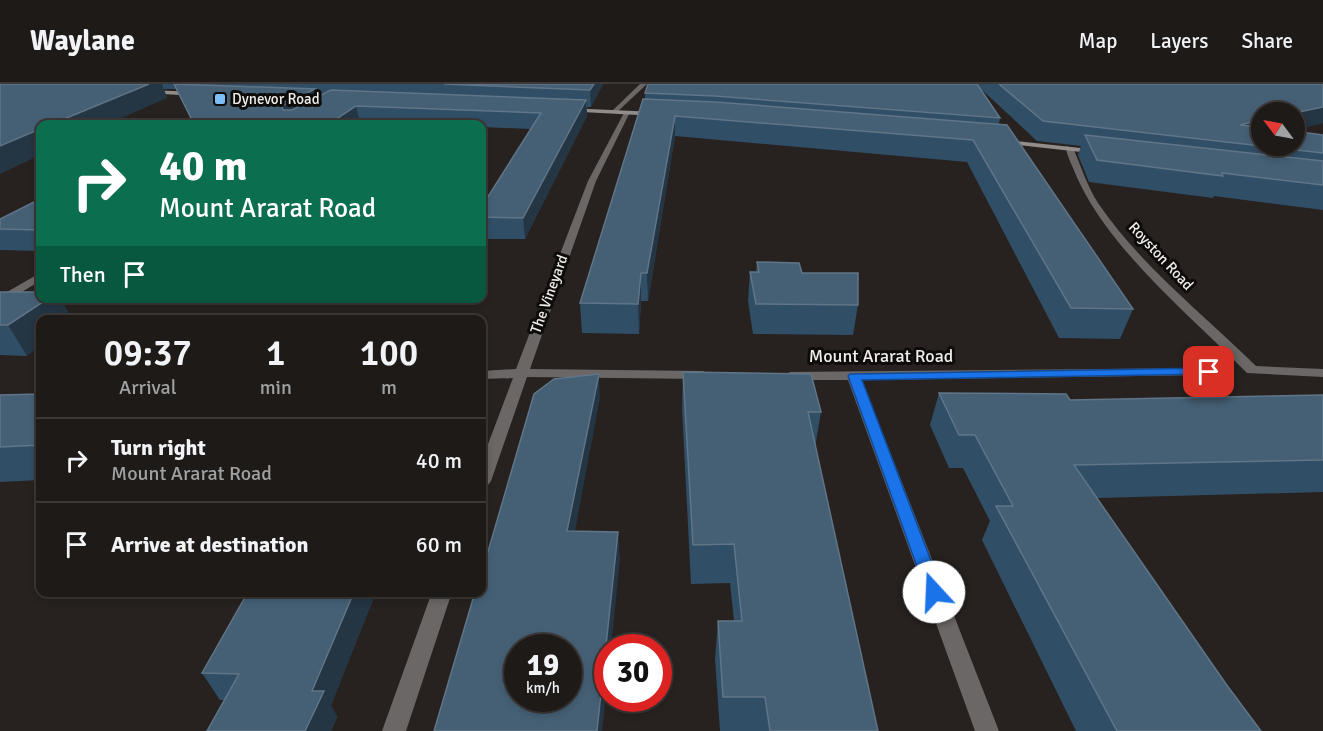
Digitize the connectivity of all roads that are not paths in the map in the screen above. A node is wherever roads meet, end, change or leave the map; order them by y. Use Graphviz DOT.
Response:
graph roads {
  1 [pos="644,84"];
  2 [pos="139,92"];
  3 [pos="206,94"];
  4 [pos="562,110"];
  5 [pos="614,112"];
  6 [pos="627,112"];
  7 [pos="671,115"];
  8 [pos="994,140"];
  9 [pos="1069,148"];
  10 [pos="1104,152"];
  11 [pos="36,278"];
  12 [pos="0,301"];
  13 [pos="1209,372"];
  14 [pos="520,373"];
  15 [pos="1323,374"];
  16 [pos="486,375"];
  17 [pos="723,375"];
  18 [pos="771,376"];
  19 [pos="854,376"];
  20 [pos="486,470"];
  21 [pos="440,597"];
  22 [pos="394,731"];
  23 [pos="987,731"];
  1 -- 5 [label="street"];
  2 -- 3 [label="main road"];
  4 -- 5 [label="main road"];
  5 -- 6 [label="main road"];
  6 -- 7 [label="main road"];
  6 -- 14 [label="street, The Vineyard"];
  8 -- 9 [label="main road"];
  9 -- 10 [label="main road"];
  9 -- 15 [label="street, Royston Road"];
  11 -- 12 [label="street"];
  13 -- 19 [label="street, Mount Ararat Road"];
  14 -- 16 [label="street"];
  14 -- 17 [label="street"];
  14 -- 20 [label="street, The Vineyard"];
  18 -- 19 [label="street, Mount Ararat Road"];
  19 -- 23 [label="street"];
  21 -- 22 [label="street"];
}
